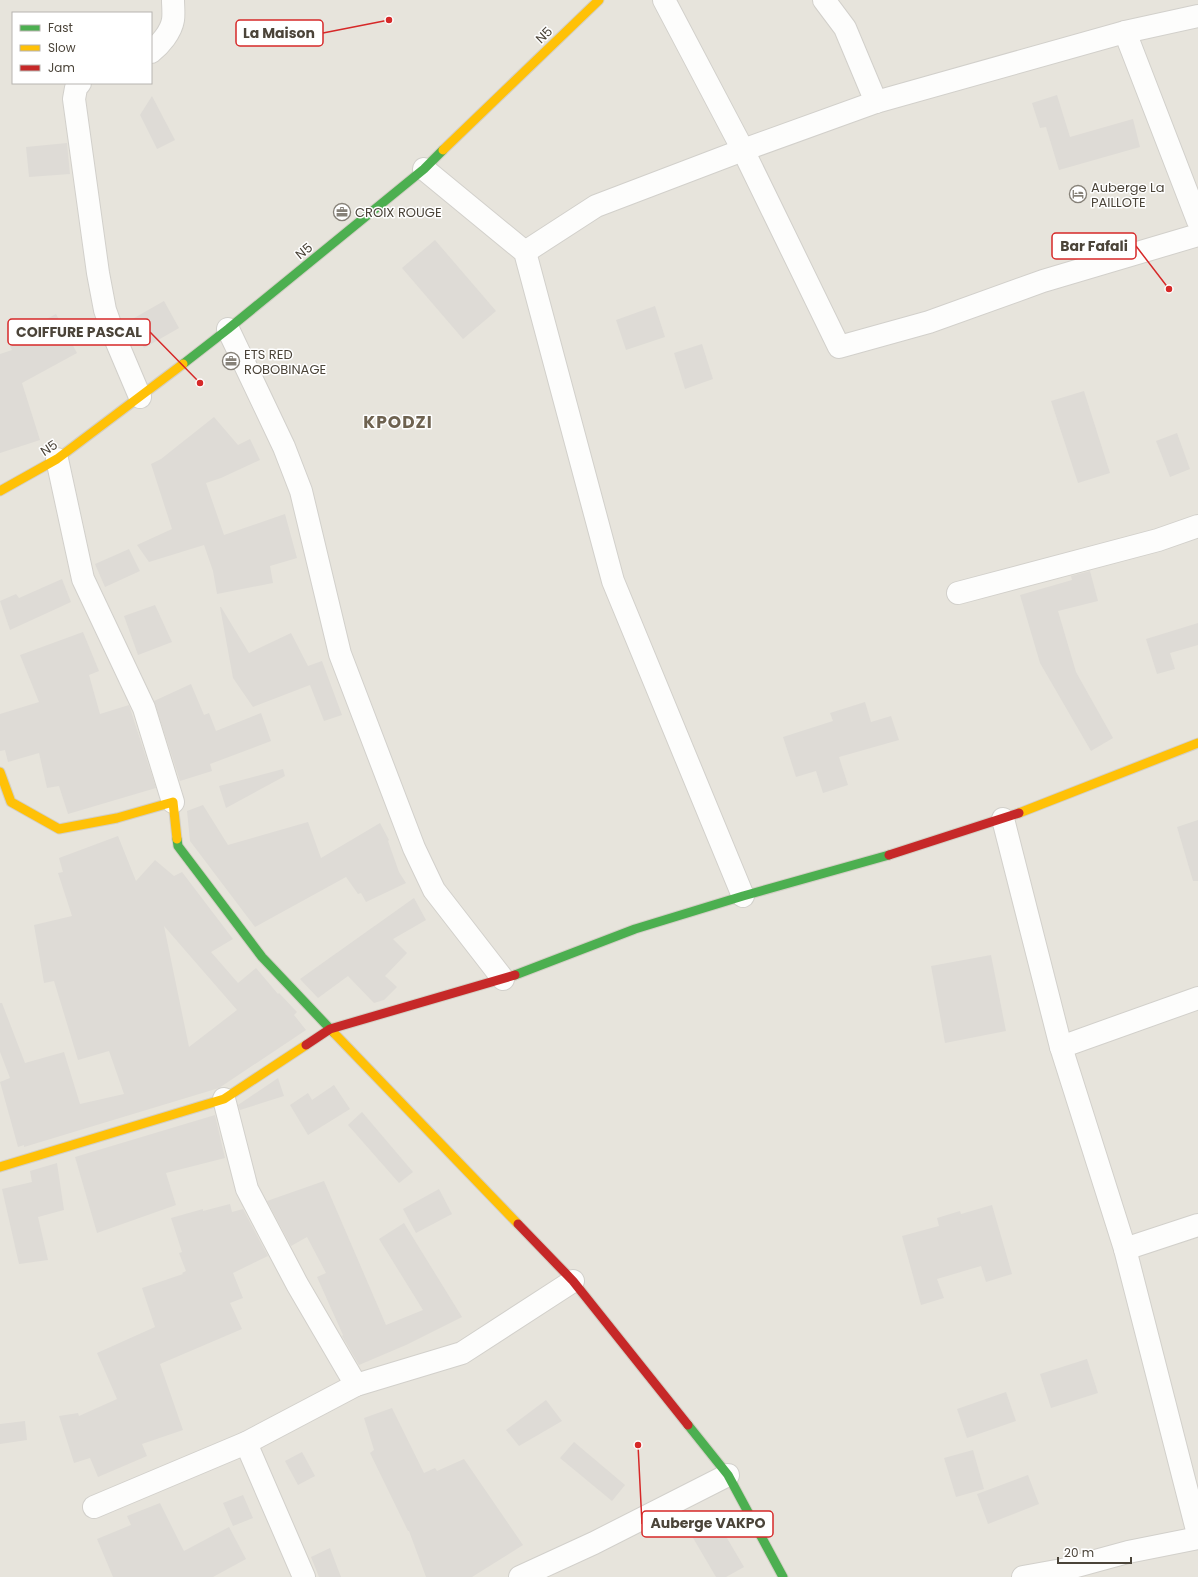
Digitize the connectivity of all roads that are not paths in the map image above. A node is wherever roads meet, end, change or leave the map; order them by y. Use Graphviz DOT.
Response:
graph roads {
  1 [pos="173,0"];
  2 [pos="599,0"];
  3 [pos="664,0"];
  4 [pos="824,0"];
  5 [pos="1198,16"];
  6 [pos="1125,32"];
  7 [pos="152,51"];
  8 [pos="79,84"];
  9 [pos="876,102"];
  10 [pos="743,150"];
  11 [pos="424,169"];
  12 [pos="1198,221"];
  13 [pos="1198,236"];
  14 [pos="525,252"];
  15 [pos="228,329"];
  16 [pos="140,397"];
  17 [pos="57,459"];
  18 [pos="0,491"];
  19 [pos="1198,526"];
  20 [pos="958,593"];
  21 [pos="1198,742"];
  22 [pos="0,772"];
  23 [pos="173,802"];
  24 [pos="1002,818"];
  25 [pos="743,896"];
  26 [pos="503,979"];
  27 [pos="1198,998"];
  28 [pos="330,1030"];
  29 [pos="1061,1047"];
  30 [pos="224,1100"];
  31 [pos="0,1167"];
  32 [pos="1198,1225"];
  33 [pos="1125,1250"];
  34 [pos="573,1281"];
  35 [pos="356,1385"];
  36 [pos="246,1443"];
  37 [pos="728,1475"];
  38 [pos="94,1507"];
  39 [pos="1198,1534"];
  40 [pos="1198,1538"];
  41 [pos="304,1577"];
  42 [pos="520,1577"];
  43 [pos="783,1577"];
  44 [pos="1023,1577"];
  1 -- 7 [label="street"];
  2 -- 11 [label="street, N5 / N5"];
  3 -- 10 [label="street"];
  4 -- 9 [label="street"];
  5 -- 6 [label="street"];
  6 -- 9 [label="street"];
  6 -- 12 [label="street"];
  8 -- 16 [label="street"];
  9 -- 10 [label="street"];
  10 -- 13 [label="street"];
  10 -- 14 [label="street"];
  11 -- 14 [label="street"];
  11 -- 15 [label="street, N5 / N5"];
  14 -- 25 [label="street"];
  15 -- 16 [label="street, N5 / N5"];
  15 -- 26 [label="street"];
  16 -- 17 [label="street, N5 / N5"];
  17 -- 18 [label="street, N5 / N5"];
  17 -- 23 [label="street"];
  19 -- 20 [label="street"];
  21 -- 24 [label="street"];
  22 -- 23 [label="street"];
  23 -- 28 [label="street"];
  24 -- 25 [label="street"];
  24 -- 29 [label="street"];
  25 -- 26 [label="street"];
  26 -- 28 [label="street"];
  27 -- 29 [label="street"];
  28 -- 30 [label="street"];
  28 -- 34 [label="street"];
  29 -- 33 [label="street"];
  30 -- 31 [label="street"];
  30 -- 35 [label="street"];
  32 -- 33 [label="street"];
  33 -- 39 [label="street"];
  34 -- 35 [label="street"];
  34 -- 37 [label="street"];
  35 -- 36 [label="street"];
  36 -- 38 [label="street"];
  36 -- 41 [label="street"];
  37 -- 42 [label="street"];
  37 -- 43 [label="street"];
  40 -- 44 [label="street"];
}
